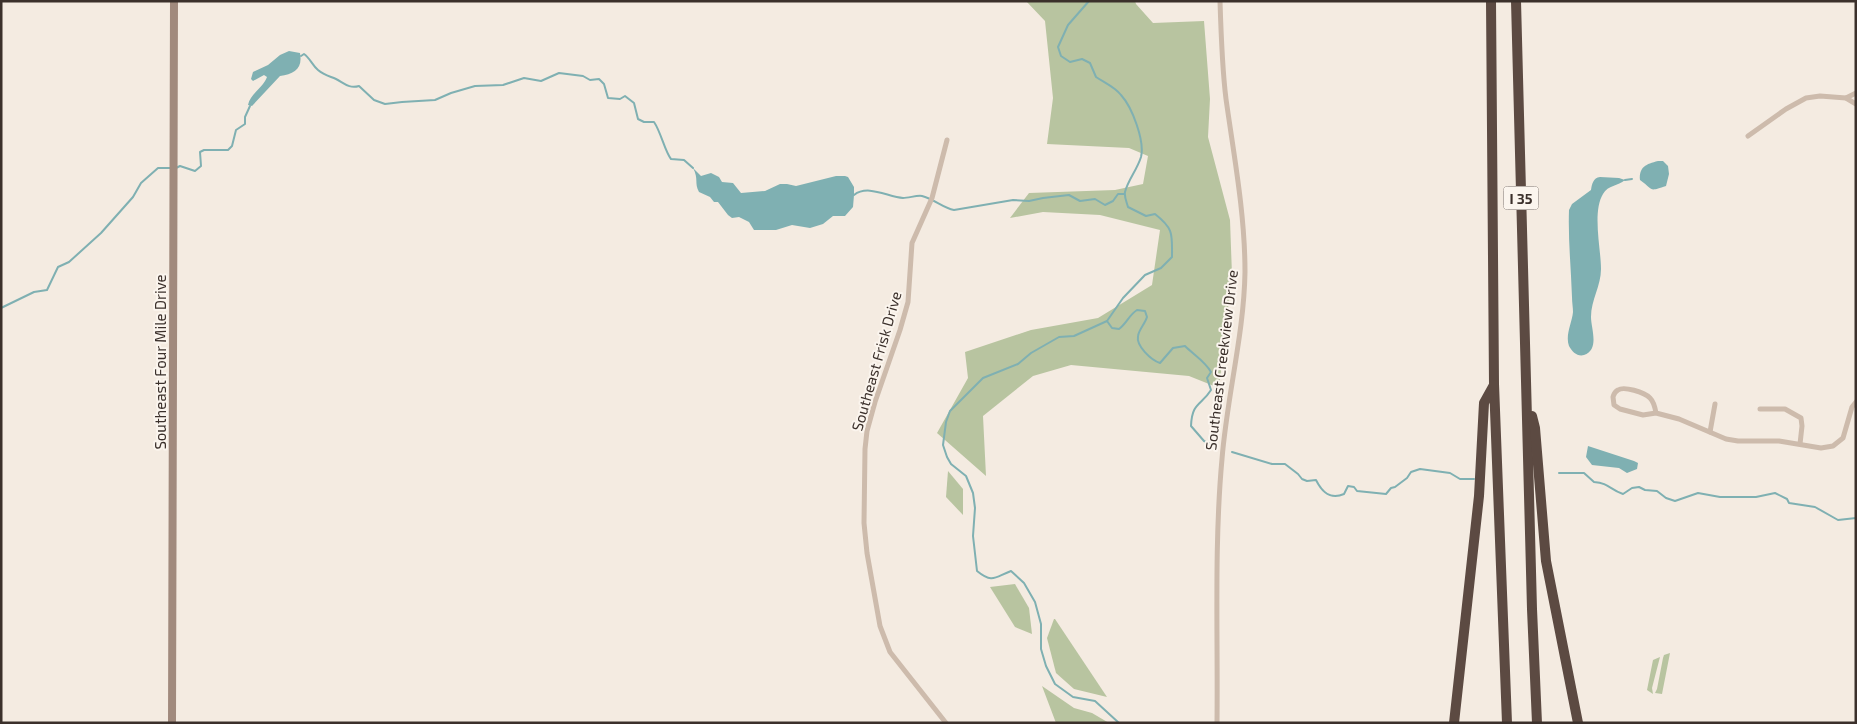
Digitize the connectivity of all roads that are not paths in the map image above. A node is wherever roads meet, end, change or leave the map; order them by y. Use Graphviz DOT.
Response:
graph roads {
  1 [pos="174,1"];
  2 [pos="1220,1"];
  3 [pos="1491,1"];
  4 [pos="1516,1"];
  5 [pos="1856,93"];
  6 [pos="1846,98"];
  7 [pos="1856,104"];
  8 [pos="1748,136"];
  9 [pos="947,140"];
  10 [pos="1494,384"];
  11 [pos="1527,395"];
  12 [pos="1856,402"];
  13 [pos="1715,404"];
  14 [pos="1760,409"];
  15 [pos="1856,410"];
  16 [pos="1656,413"];
  17 [pos="1850,416"];
  18 [pos="1710,432"];
  19 [pos="1800,444"];
  20 [pos="172,723"];
  21 [pos="946,723"];
  22 [pos="1217,723"];
  23 [pos="1454,723"];
  24 [pos="1507,723"];
  25 [pos="1537,723"];
  26 [pos="1578,723"];
  1 -- 20 [label="main road, Southeast Four Mile Drive"];
  2 -- 22 [label="street, Southeast Creekview Drive"];
  3 -- 10 [label="highway, I 35"];
  4 -- 11 [label="highway, I 35"];
  5 -- 6 [label="street"];
  6 -- 7 [label="street"];
  6 -- 8 [label="street"];
  9 -- 21 [label="street, Southeast Frisk Drive"];
  10 -- 23 [label="highway"];
  10 -- 24 [label="highway, I 35"];
  11 -- 25 [label="highway, I 35"];
  11 -- 26 [label="highway"];
  12 -- 17 [label="street"];
  13 -- 18 [label="street"];
  14 -- 19 [label="street"];
  15 -- 17 [label="street"];
  16 -- 16 [label="street"];
  16 -- 18 [label="street"];
  17 -- 19 [label="street"];
  18 -- 19 [label="street"];
}
